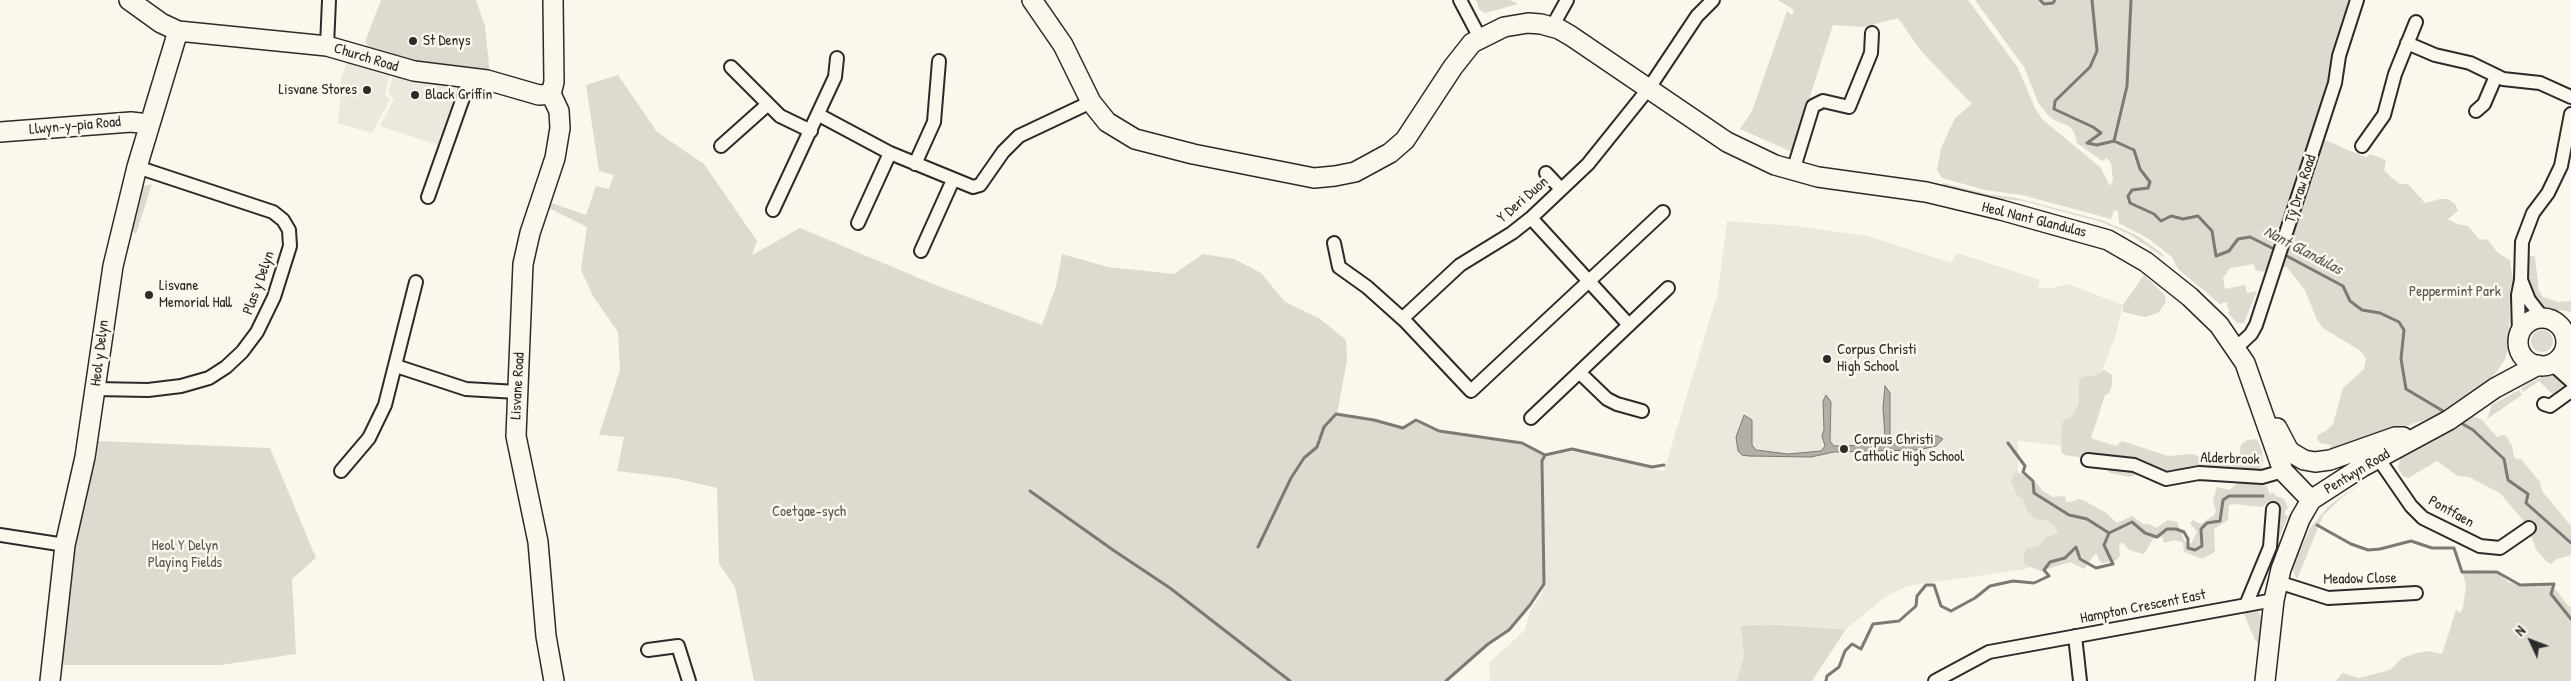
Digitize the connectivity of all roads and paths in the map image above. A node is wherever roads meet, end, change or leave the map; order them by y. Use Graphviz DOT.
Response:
graph roads {
  1 [pos="130,0"];
  2 [pos="329,0"];
  3 [pos="553,0"];
  4 [pos="1032,0"];
  5 [pos="1460,0"];
  6 [pos="1567,0"];
  7 [pos="1713,0"];
  8 [pos="2357,0"];
  9 [pos="2416,22"];
  10 [pos="1552,27"];
  11 [pos="178,31"];
  12 [pos="1872,33"];
  13 [pos="1480,38"];
  14 [pos="2407,43"];
  15 [pos="327,46"];
  16 [pos="836,58"];
  17 [pos="939,61"];
  18 [pos="730,67"];
  19 [pos="2496,76"];
  20 [pos="470,78"];
  21 [pos="1648,88"];
  22 [pos="551,94"];
  23 [pos="2571,97"];
  24 [pos="1091,102"];
  25 [pos="767,105"];
  26 [pos="2476,111"];
  27 [pos="2571,114"];
  28 [pos="819,115"];
  29 [pos="149,124"];
  30 [pos="811,131"];
  31 [pos="0,132"];
  32 [pos="721,146"];
  33 [pos="2362,146"];
  34 [pos="2568,146"];
  35 [pos="890,153"];
  36 [pos="915,164"];
  37 [pos="137,167"];
  38 [pos="1793,171"];
  39 [pos="1546,173"];
  40 [pos="953,180"];
  41 [pos="1561,189"];
  42 [pos="428,197"];
  43 [pos="773,210"];
  44 [pos="1663,212"];
  45 [pos="1531,218"];
  46 [pos="858,223"];
  47 [pos="1334,243"];
  48 [pos="921,251"];
  49 [pos="2521,280"];
  50 [pos="416,282"];
  51 [pos="1590,283"];
  52 [pos="1668,288"];
  53 [pos="1403,318"];
  54 [pos="2557,319"];
  55 [pos="1629,325"];
  56 [pos="2518,341"];
  57 [pos="2236,348"];
  58 [pos="2560,355"];
  59 [pos="396,366"];
  60 [pos="1580,372"];
  61 [pos="2571,381"];
  62 [pos="2495,388"];
  63 [pos="95,389"];
  64 [pos="2571,391"];
  65 [pos="518,392"];
  66 [pos="2544,404"];
  67 [pos="2261,408"];
  68 [pos="1642,411"];
  69 [pos="1531,418"];
  70 [pos="2421,436"];
  71 [pos="2378,458"];
  72 [pos="2088,460"];
  73 [pos="341,470"];
  74 [pos="2283,471"];
  75 [pos="2311,500"];
  76 [pos="2273,509"];
  77 [pos="2529,528"];
  78 [pos="0,535"];
  79 [pos="66,545"];
  80 [pos="2276,591"];
  81 [pos="2416,593"];
  82 [pos="2246,605"];
  83 [pos="2075,636"];
  84 [pos="648,650"];
  85 [pos="50,681"];
  86 [pos="554,681"];
  87 [pos="690,681"];
  88 [pos="1935,681"];
  89 [pos="2080,681"];
  90 [pos="2265,681"];
  1 -- 11 [label="street"];
  2 -- 15 [label="street"];
  3 -- 22 [label="street"];
  4 -- 24 [label="street"];
  5 -- 13 [label="street"];
  6 -- 10 [label="street"];
  7 -- 21 [label="street"];
  8 -- 57 [label="street, Tŷ Draw Road"];
  9 -- 14 [label="street"];
  10 -- 13 [label="street, Heol Nant Glandulas"];
  10 -- 21 [label="street, Heol Nant Glandulas"];
  11 -- 15 [label="street, Church Road"];
  11 -- 29 [label="street, Heol y Delyn"];
  12 -- 38 [label="street"];
  13 -- 24 [label="street"];
  14 -- 19 [label="street"];
  14 -- 33 [label="street"];
  15 -- 20 [label="street, Church Road"];
  16 -- 28 [label="street"];
  17 -- 36 [label="street"];
  18 -- 25 [label="street"];
  19 -- 23 [label="street"];
  19 -- 26 [label="street"];
  20 -- 22 [label="street, Church Road"];
  20 -- 42 [label="street"];
  21 -- 38 [label="street, Heol Nant Glandulas"];
  21 -- 41 [label="street, Y Deri Duon"];
  22 -- 65 [label="street, Lisvane Road"];
  24 -- 40 [label="street"];
  25 -- 30 [label="street"];
  25 -- 32 [label="street"];
  27 -- 34 [label="street"];
  28 -- 30 [label="street"];
  28 -- 35 [label="street"];
  29 -- 31 [label="street, Llwyn-y-pia Road"];
  29 -- 37 [label="street, Heol y Delyn"];
  30 -- 43 [label="street"];
  34 -- 49 [label="street"];
  35 -- 36 [label="street"];
  35 -- 46 [label="street"];
  36 -- 40 [label="street"];
  37 -- 63 [label="street, Heol y Delyn"];
  37 -- 63 [label="street, Plas y Delyn"];
  38 -- 57 [label="street, Heol Nant Glandulas"];
  39 -- 41 [label="street"];
  40 -- 48 [label="street"];
  41 -- 45 [label="street, Y Deri Duon"];
  44 -- 51 [label="street"];
  45 -- 51 [label="street"];
  45 -- 53 [label="street, Y Deri Duon"];
  47 -- 53 [label="street"];
  49 -- 54 [label="street"];
  49 -- 56 [label="street"];
  50 -- 59 [label="street"];
  51 -- 53 [label="street"];
  51 -- 55 [label="street"];
  52 -- 55 [label="street"];
  54 -- 56 [label="street"];
  54 -- 58 [label="street"];
  55 -- 60 [label="street"];
  56 -- 58 [label="street"];
  56 -- 62 [label="street, Pentwyn Road"];
  57 -- 67 [label="street"];
  58 -- 61 [label="street"];
  58 -- 62 [label="street, Pentwyn Road"];
  59 -- 65 [label="street"];
  59 -- 73 [label="street"];
  60 -- 68 [label="street"];
  60 -- 69 [label="street"];
  62 -- 70 [label="street, Pentwyn Road"];
  63 -- 79 [label="street, Heol y Delyn"];
  64 -- 66 [label="street"];
  65 -- 86 [label="street, Lisvane Road"];
  67 -- 70 [label="street"];
  67 -- 74 [label="street"];
  70 -- 71 [label="street, Pentwyn Road"];
  71 -- 75 [label="street, Pentwyn Road"];
  71 -- 77 [label="street, Pontfaen"];
  72 -- 74 [label="street, Alderbrook"];
  74 -- 75 [label="street"];
  75 -- 80 [label="street, Pentwyn Road"];
  76 -- 82 [label="street"];
  78 -- 79 [label="street"];
  79 -- 85 [label="street, Heol y Delyn"];
  80 -- 81 [label="street, Meadow Close"];
  80 -- 82 [label="street, Hampton Crescent East"];
  80 -- 90 [label="street, Pentwyn Road"];
  82 -- 83 [label="street, Hampton Crescent East"];
  83 -- 88 [label="street, Hampton Crescent East"];
  83 -- 89 [label="street"];
  84 -- 87 [label="street"];
}
